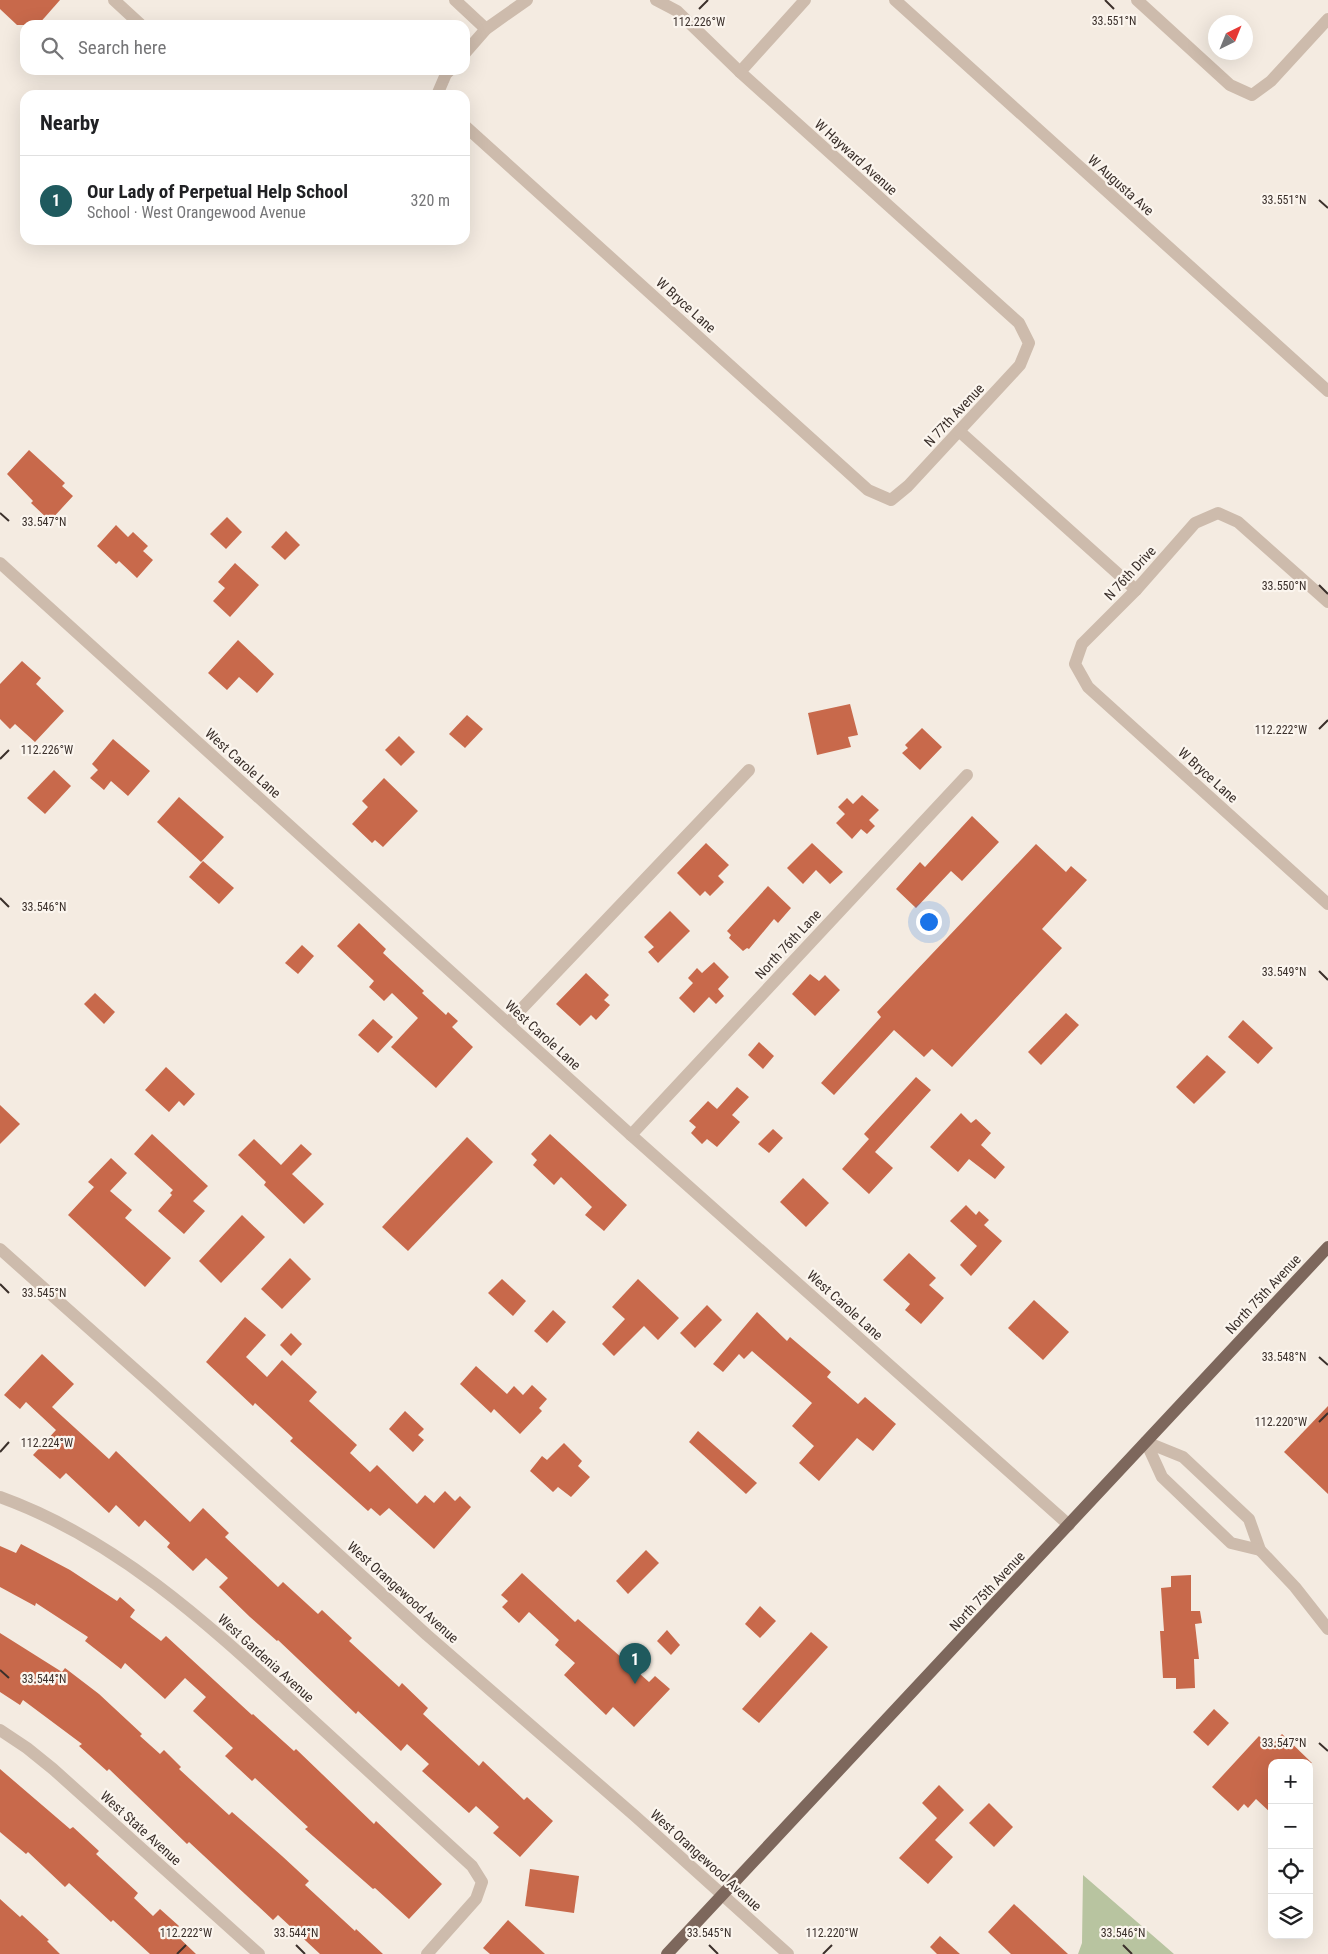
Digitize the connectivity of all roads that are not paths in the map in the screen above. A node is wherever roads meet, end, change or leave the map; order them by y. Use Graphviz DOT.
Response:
graph roads {
  1 [pos="114,0"];
  2 [pos="455,0"];
  3 [pos="527,0"];
  4 [pos="656,0"];
  5 [pos="806,0"];
  6 [pos="895,0"];
  7 [pos="1137,0"];
  8 [pos="1328,19"];
  9 [pos="136,20"];
  10 [pos="486,29"];
  11 [pos="470,47"];
  12 [pos="740,72"];
  13 [pos="447,75"];
  14 [pos="440,90"];
  15 [pos="470,131"];
  16 [pos="1029,343"];
  17 [pos="1328,391"];
  18 [pos="959,431"];
  19 [pos="890,500"];
  20 [pos="0,563"];
  21 [pos="1136,590"];
  22 [pos="1326,597"];
  23 [pos="1075,664"];
  24 [pos="749,770"];
  25 [pos="967,775"];
  26 [pos="1328,904"];
  27 [pos="508,1023"];
  28 [pos="631,1135"];
  29 [pos="1328,1247"];
  30 [pos="0,1249"];
  31 [pos="1146,1442"];
  32 [pos="0,1496"];
  33 [pos="1069,1525"];
  34 [pos="1260,1550"];
  35 [pos="1328,1629"];
  36 [pos="0,1730"];
  37 [pos="722,1894"];
  38 [pos="258,1954"];
  39 [pos="427,1954"];
  40 [pos="667,1954"];
  41 [pos="788,1954"];
  1 -- 9 [label="street"];
  2 -- 10 [label="street"];
  3 -- 10 [label="street"];
  4 -- 12 [label="street, W Hayward Avenue"];
  5 -- 12 [label="street"];
  6 -- 17 [label="street, W Augusta Ave"];
  7 -- 8 [label="street"];
  10 -- 11 [label="street"];
  12 -- 16 [label="street, W Hayward Avenue"];
  13 -- 14 [label="street"];
  15 -- 19 [label="street, W Bryce Lane"];
  16 -- 18 [label="street, N 77th Avenue"];
  18 -- 19 [label="street, N 77th Avenue"];
  18 -- 21 [label="street"];
  20 -- 27 [label="street, West Carole Lane"];
  21 -- 22 [label="street, N 76th Drive"];
  21 -- 23 [label="street, N 76th Drive"];
  23 -- 26 [label="street, W Bryce Lane"];
  24 -- 27 [label="street"];
  25 -- 28 [label="street, North 76th Lane"];
  27 -- 28 [label="street, West Carole Lane"];
  28 -- 33 [label="street, West Carole Lane"];
  29 -- 31 [label="main road, North 75th Avenue"];
  30 -- 37 [label="street, West Orangewood Avenue"];
  31 -- 33 [label="main road, North 75th Avenue"];
  31 -- 34 [label="street"];
  31 -- 34 [label="street"];
  32 -- 39 [label="street, West Gardenia Avenue"];
  33 -- 37 [label="main road, North 75th Avenue"];
  34 -- 35 [label="street"];
  36 -- 38 [label="street, West State Avenue"];
  37 -- 40 [label="main road, North 75th Avenue"];
  37 -- 41 [label="street, West Orangewood Avenue"];
}
